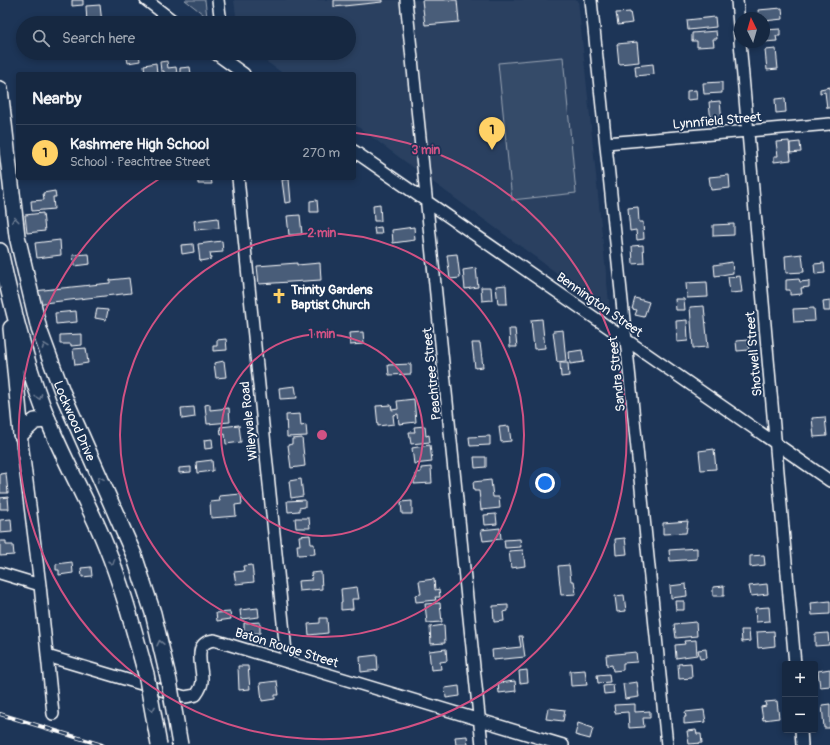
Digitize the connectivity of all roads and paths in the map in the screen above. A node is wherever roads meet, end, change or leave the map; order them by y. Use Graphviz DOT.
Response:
graph roads {
  1 [pos="146,0"];
  2 [pos="218,0"];
  3 [pos="406,0"];
  4 [pos="590,0"];
  5 [pos="737,0"];
  6 [pos="738,12"];
  7 [pos="167,16"];
  8 [pos="220,16"];
  9 [pos="741,48"];
  10 [pos="225,60"];
  11 [pos="228,60"];
  12 [pos="227,72"];
  13 [pos="242,72"];
  14 [pos="0,88"];
  15 [pos="830,124"];
  16 [pos="748,131"];
  17 [pos="3,138"];
  18 [pos="606,143"];
  19 [pos="356,152"];
  20 [pos="238,180"];
  21 [pos="427,201"];
  22 [pos="0,251"];
  23 [pos="6,281"];
  24 [pos="626,340"];
  25 [pos="53,366"];
  26 [pos="32,376"];
  27 [pos="48,420"];
  28 [pos="21,434"];
  29 [pos="775,442"];
  30 [pos="830,481"];
  31 [pos="0,573"];
  32 [pos="40,585"];
  33 [pos="47,656"];
  34 [pos="795,661"];
  35 [pos="287,662"];
  36 [pos="53,714"];
  37 [pos="480,720"];
  38 [pos="801,733"];
  39 [pos="159,745"];
  40 [pos="180,745"];
  41 [pos="482,745"];
  42 [pos="563,745"];
  43 [pos="667,745"];
  44 [pos="802,745"];
  1 -- 7 [label="street"];
  2 -- 8 [label="street"];
  3 -- 21 [label="street, Peachtree Street"];
  4 -- 18 [label="street, Sandra Street"];
  5 -- 6 [label="street"];
  9 -- 16 [label="street, Shotwell Street"];
  10 -- 12 [label="street"];
  11 -- 13 [label="street"];
  14 -- 17 [label="main road, Lockwood Drive"];
  15 -- 16 [label="street, Lynnfield Street"];
  16 -- 18 [label="street, Lynnfield Street"];
  16 -- 29 [label="street, Shotwell Street"];
  25 -- 17 [label="main road, Lockwood Drive, one-way"];
  18 -- 24 [label="street, Sandra Street"];
  19 -- 21 [label="street, Bennington Street"];
  20 -- 35 [label="street, Wileyvale Road"];
  21 -- 24 [label="street, Bennington Street"];
  21 -- 37 [label="street, Peachtree Street"];
  22 -- 23 [label="main road, Lockwood Drive"];
  23 -- 26 [label="main road, Lockwood Drive"];
  23 -- 28 [label="main road"];
  24 -- 29 [label="street, Bennington Street"];
  24 -- 43 [label="street, Sandra Street"];
  25 -- 26 [label="main road"];
  40 -- 25 [label="main road, Lockwood Drive, one-way, bridge"];
  26 -- 27 [label="main road, Lockwood Drive, one-way"];
  27 -- 28 [label="main road"];
  27 -- 39 [label="main road, Lockwood Drive, one-way, bridge"];
  28 -- 32 [label="street"];
  29 -- 30 [label="street, Bennington Street"];
  29 -- 34 [label="street, Shotwell Street"];
  31 -- 32 [label="street"];
  32 -- 33 [label="street"];
  33 -- 35 [label="street, Baton Rouge Street"];
  33 -- 36 [label="street"];
  35 -- 37 [label="street, Baton Rouge Street"];
  37 -- 41 [label="street, Peachtree Street"];
  37 -- 42 [label="street, Baton Rouge Street"];
  38 -- 44 [label="street"];
}
